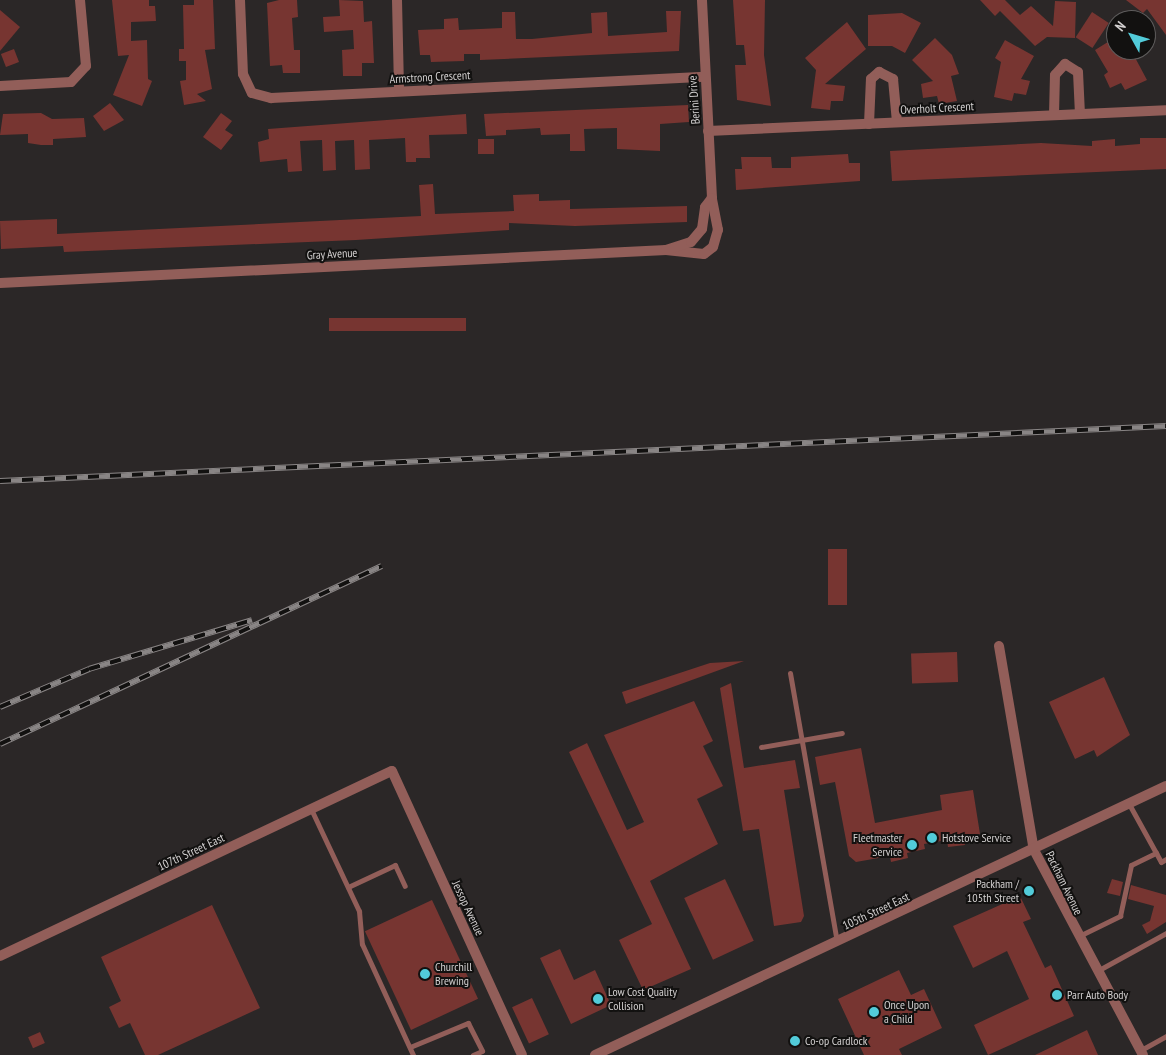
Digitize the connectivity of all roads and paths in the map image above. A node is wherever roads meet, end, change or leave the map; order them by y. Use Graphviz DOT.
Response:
graph roads {
  1 [pos="80,0"];
  2 [pos="240,0"];
  3 [pos="397,0"];
  4 [pos="702,0"];
  5 [pos="704,77"];
  6 [pos="2,84"];
  7 [pos="399,90"];
  8 [pos="1166,110"];
  9 [pos="1080,114"];
  10 [pos="1054,115"];
  11 [pos="897,122"];
  12 [pos="869,124"];
  13 [pos="708,131"];
  14 [pos="712,198"];
  15 [pos="666,250"];
  16 [pos="0,283"];
  17 [pos="999,646"];
  18 [pos="790,673"];
  19 [pos="842,733"];
  20 [pos="801,741"];
  21 [pos="761,747"];
  22 [pos="392,771"];
  23 [pos="1166,786"];
  24 [pos="1129,804"];
  25 [pos="311,809"];
  26 [pos="1034,850"];
  27 [pos="1156,853"];
  28 [pos="1166,859"];
  29 [pos="405,886"];
  30 [pos="348,887"];
  31 [pos="1166,933"];
  32 [pos="1077,938"];
  33 [pos="837,943"];
  34 [pos="0,956"];
  35 [pos="1096,972"];
  36 [pos="1166,1036"];
  37 [pos="410,1047"];
  38 [pos="1142,1053"];
  39 [pos="413,1055"];
  40 [pos="473,1055"];
  41 [pos="522,1055"];
  42 [pos="595,1055"];
  1 -- 6 [label="street"];
  2 -- 7 [label="street, Armstrong Crescent"];
  3 -- 7 [label="street"];
  4 -- 5 [label="street, Berini Drive"];
  5 -- 7 [label="street, Armstrong Crescent"];
  5 -- 13 [label="street, Berini Drive"];
  8 -- 9 [label="street, Overholt Crescent"];
  9 -- 10 [label="street, Overholt Crescent"];
  9 -- 10 [label="street"];
  10 -- 11 [label="street, Overholt Crescent"];
  11 -- 12 [label="street, Overholt Crescent"];
  11 -- 12 [label="street"];
  12 -- 13 [label="street, Overholt Crescent"];
  13 -- 14 [label="street, Berini Drive"];
  14 -- 15 [label="street, Gray Avenue"];
  14 -- 15 [label="street, Gray Avenue"];
  15 -- 16 [label="street, Gray Avenue"];
  17 -- 26 [label="street, Packham Avenue"];
  18 -- 20 [label="lane"];
  19 -- 20 [label="lane"];
  20 -- 21 [label="lane"];
  20 -- 33 [label="lane"];
  22 -- 25 [label="street, 107th Street East"];
  22 -- 41 [label="street, Jessop Avenue"];
  23 -- 24 [label="street, 105th Street East"];
  24 -- 26 [label="street, 105th Street East"];
  24 -- 27 [label="lane"];
  25 -- 30 [label="lane"];
  25 -- 34 [label="street, 107th Street East"];
  26 -- 32 [label="street, Packham Avenue"];
  26 -- 33 [label="street, 105th Street East"];
  27 -- 28 [label="lane"];
  27 -- 32 [label="lane"];
  29 -- 30 [label="lane"];
  30 -- 37 [label="lane"];
  31 -- 35 [label="lane"];
  32 -- 35 [label="street, Packham Avenue"];
  33 -- 42 [label="street, 105th Street East"];
  35 -- 38 [label="street, Packham Avenue"];
  36 -- 38 [label="lane"];
  37 -- 39 [label="lane"];
  37 -- 40 [label="lane"];
}
